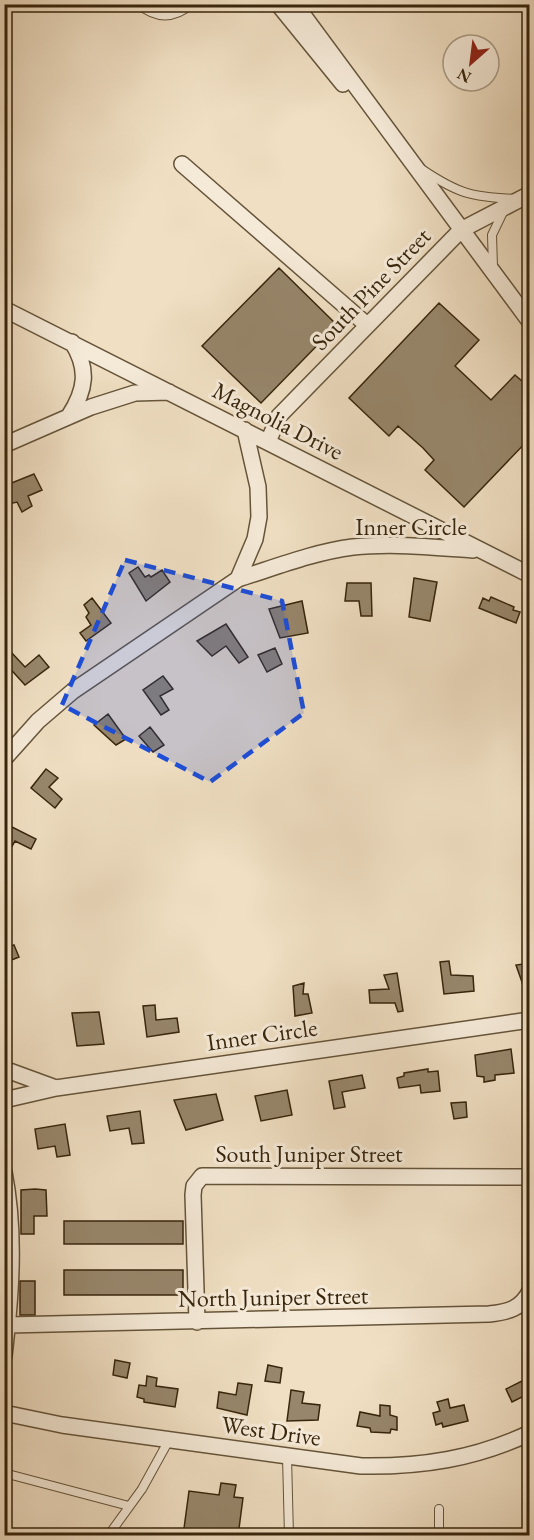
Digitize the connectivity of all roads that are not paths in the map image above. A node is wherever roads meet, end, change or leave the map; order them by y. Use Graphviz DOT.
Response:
graph roads {
  1 [pos="138,4"];
  2 [pos="192,4"];
  3 [pos="278,4"];
  4 [pos="295,4"];
  5 [pos="410,161"];
  6 [pos="182,164"];
  7 [pos="519,199"];
  8 [pos="461,230"];
  9 [pos="494,274"];
  10 [pos="4,309"];
  11 [pos="530,321"];
  12 [pos="367,325"];
  13 [pos="72,342"];
  14 [pos="170,392"];
  15 [pos="68,418"];
  16 [pos="245,430"];
  17 [pos="268,442"];
  18 [pos="4,445"];
  19 [pos="479,550"];
  20 [pos="530,575"];
  21 [pos="238,579"];
  22 [pos="4,759"];
  23 [pos="529,1020"];
  24 [pos="4,1069"];
  25 [pos="57,1088"];
  26 [pos="4,1100"];
  27 [pos="4,1172"];
  28 [pos="530,1177"];
  29 [pos="530,1291"];
  30 [pos="197,1322"];
  31 [pos="8,1325"];
  32 [pos="4,1356"];
  33 [pos="4,1413"];
  34 [pos="530,1433"];
  35 [pos="169,1440"];
  36 [pos="287,1456"];
  37 [pos="4,1473"];
  38 [pos="129,1506"];
  39 [pos="439,1509"];
  40 [pos="108,1536"];
  41 [pos="289,1536"];
  42 [pos="439,1536"];
  1 -- 2 [label="lane"];
  3 -- 5 [label="street"];
  4 -- 5 [label="street"];
  5 -- 7 [label="lane"];
  5 -- 8 [label="street"];
  6 -- 12 [label="street"];
  7 -- 8 [label="street, South Pine Street"];
  7 -- 9 [label="lane"];
  8 -- 9 [label="street"];
  8 -- 12 [label="street, South Pine Street"];
  9 -- 11 [label="street"];
  10 -- 13 [label="street, Magnolia Drive"];
  12 -- 17 [label="street, South Pine Street"];
  13 -- 14 [label="street, Magnolia Drive"];
  13 -- 15 [label="street"];
  14 -- 15 [label="street"];
  14 -- 16 [label="street, Magnolia Drive"];
  15 -- 18 [label="street"];
  16 -- 17 [label="street, Magnolia Drive"];
  16 -- 21 [label="street"];
  17 -- 19 [label="street, Magnolia Drive"];
  19 -- 20 [label="street, Magnolia Drive"];
  19 -- 21 [label="street, Inner Circle"];
  21 -- 22 [label="street, Inner Circle"];
  23 -- 25 [label="street, Inner Circle"];
  24 -- 25 [label="street, Inner Circle"];
  25 -- 26 [label="street"];
  27 -- 31 [label="street"];
  28 -- 30 [label="street, South Juniper Street"];
  29 -- 30 [label="street, North Juniper Street"];
  30 -- 31 [label="street, North Juniper Street"];
  31 -- 32 [label="street"];
  33 -- 35 [label="street, West Drive"];
  34 -- 36 [label="street, West Drive"];
  35 -- 36 [label="street, West Drive"];
  35 -- 38 [label="lane"];
  36 -- 41 [label="lane"];
  37 -- 38 [label="lane"];
  38 -- 40 [label="lane"];
  39 -- 42 [label="lane"];
}
